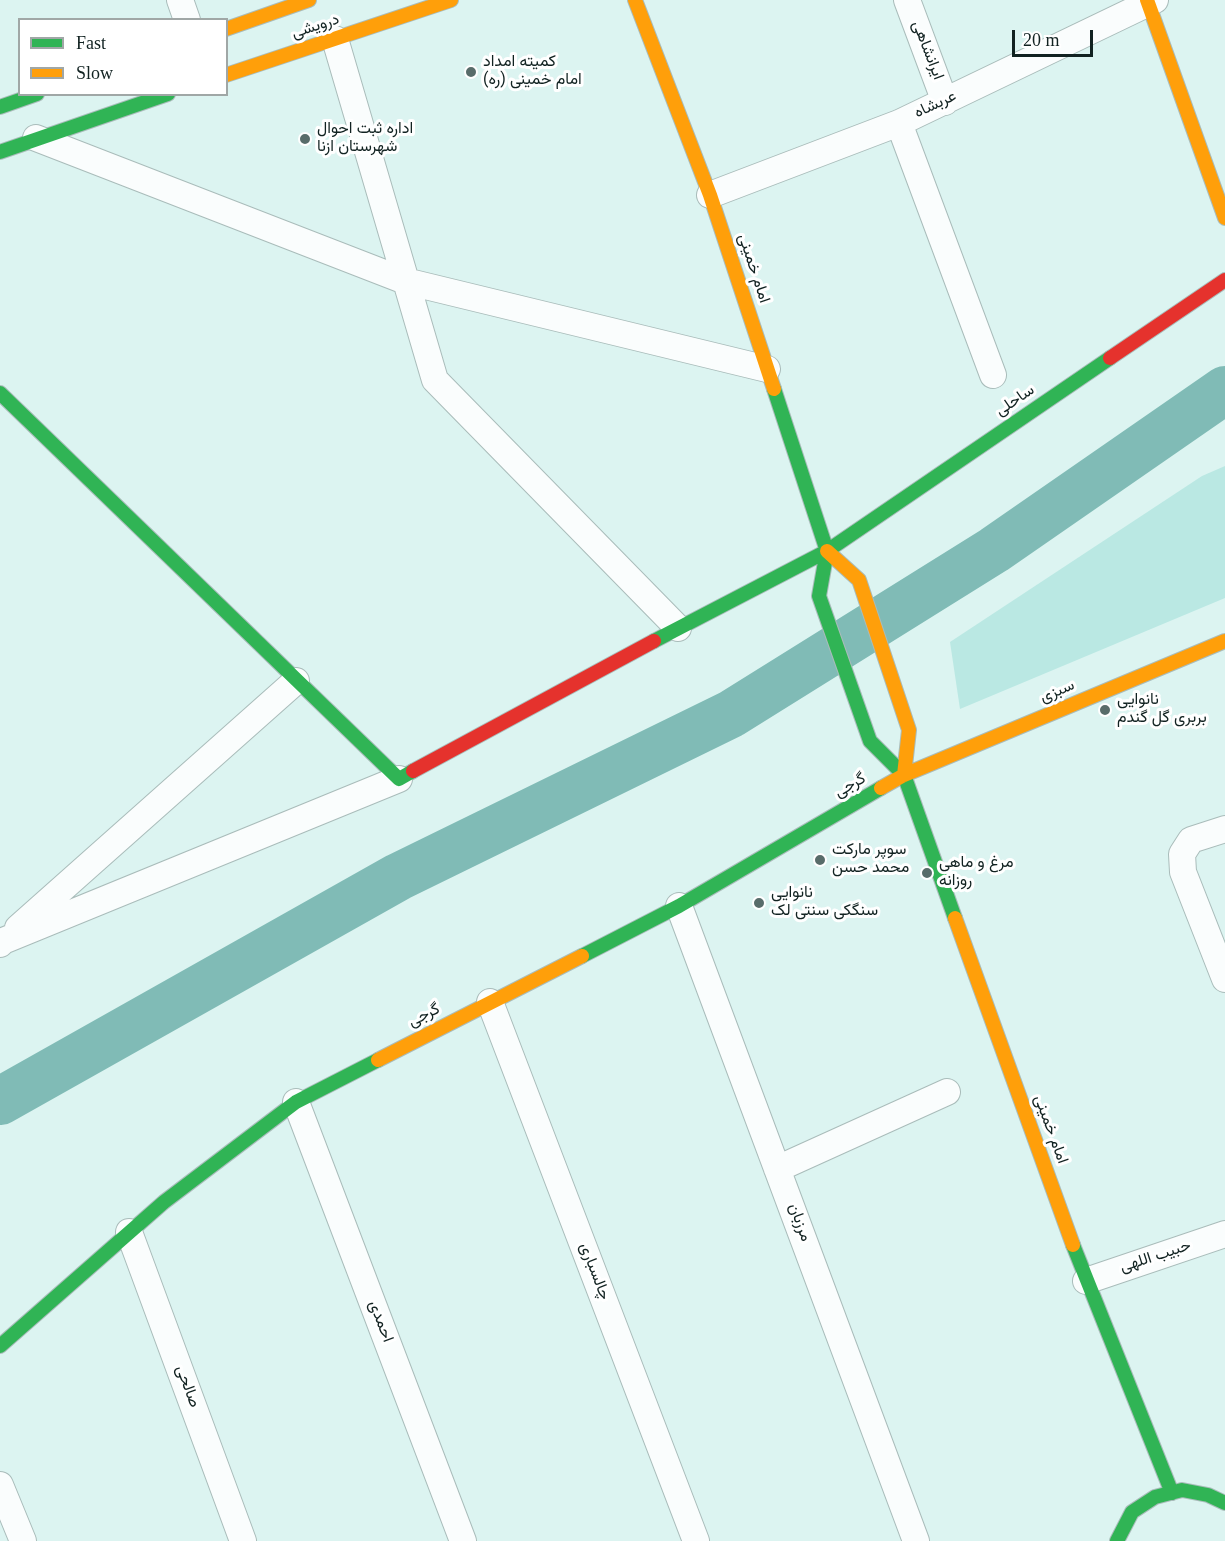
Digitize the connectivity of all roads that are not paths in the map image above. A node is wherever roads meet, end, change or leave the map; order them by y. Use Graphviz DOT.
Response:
graph roads {
  1 [pos="180,0"];
  2 [pos="309,0"];
  3 [pos="451,0"];
  4 [pos="635,0"];
  5 [pos="907,0"];
  6 [pos="1150,1"];
  7 [pos="187,18"];
  8 [pos="228,28"];
  9 [pos="335,39"];
  10 [pos="228,74"];
  11 [pos="31,96"];
  12 [pos="162,96"];
  13 [pos="945,102"];
  14 [pos="0,107"];
  15 [pos="898,123"];
  16 [pos="36,138"];
  17 [pos="0,152"];
  18 [pos="710,195"];
  19 [pos="1225,218"];
  20 [pos="1225,280"];
  21 [pos="405,281"];
  22 [pos="767,369"];
  23 [pos="993,375"];
  24 [pos="0,393"];
  25 [pos="826,551"];
  26 [pos="678,628"];
  27 [pos="1225,641"];
  28 [pos="296,681"];
  29 [pos="904,775"];
  30 [pos="399,779"];
  31 [pos="1225,829"];
  32 [pos="679,906"];
  33 [pos="1,941"];
  34 [pos="1225,979"];
  35 [pos="490,1002"];
  36 [pos="947,1092"];
  37 [pos="296,1102"];
  38 [pos="777,1169"];
  39 [pos="129,1232"];
  40 [pos="1225,1234"];
  41 [pos="1086,1281"];
  42 [pos="0,1346"];
  43 [pos="0,1485"];
  44 [pos="1172,1493"];
  45 [pos="1225,1503"];
  46 [pos="23,1541"];
  47 [pos="243,1541"];
  48 [pos="463,1541"];
  49 [pos="696,1541"];
  50 [pos="916,1541"];
  51 [pos="1117,1541"];
  1 -- 7 [label="street"];
  2 -- 8 [label="main road, درویشی"];
  3 -- 9 [label="main road, درویشی"];
  4 -- 18 [label="main road, امام خمینی"];
  5 -- 13 [label="street, ایرانشاهی"];
  6 -- 13 [label="street, عربشاه"];
  6 -- 19 [label="main road"];
  9 -- 10 [label="main road, درویشی"];
  9 -- 21 [label="street"];
  11 -- 14 [label="main road"];
  12 -- 16 [label="main road"];
  13 -- 15 [label="street, عربشاه"];
  15 -- 18 [label="street, عربشاه"];
  15 -- 23 [label="street"];
  16 -- 17 [label="main road"];
  16 -- 21 [label="street"];
  18 -- 22 [label="main road, امام خمینی"];
  20 -- 25 [label="main road, ساحلی"];
  21 -- 22 [label="street"];
  21 -- 26 [label="street"];
  22 -- 25 [label="main road, امام خمینی"];
  24 -- 28 [label="main road"];
  25 -- 26 [label="main road, ساحلی"];
  25 -- 29 [label="main road"];
  25 -- 29 [label="main road"];
  26 -- 30 [label="main road, ساحلی"];
  27 -- 29 [label="main road, سبزی"];
  28 -- 30 [label="main road"];
  28 -- 33 [label="street"];
  29 -- 32 [label="main road, گرجی"];
  29 -- 41 [label="main road, امام خمینی"];
  30 -- 33 [label="street"];
  31 -- 34 [label="street"];
  32 -- 35 [label="main road, گرجی"];
  32 -- 38 [label="street, مرزبان"];
  35 -- 37 [label="main road, گرجی"];
  35 -- 49 [label="street, چالسباری"];
  36 -- 38 [label="street"];
  37 -- 39 [label="main road, گرجی"];
  37 -- 48 [label="street, احمدی"];
  38 -- 50 [label="street, مرزبان"];
  39 -- 42 [label="main road, گرجی"];
  39 -- 47 [label="street, صالحی"];
  40 -- 41 [label="street, حبیب اللهی"];
  41 -- 44 [label="main road, امام خمینی"];
  43 -- 46 [label="street"];
  44 -- 45 [label="main road"];
  44 -- 51 [label="main road"];
}
